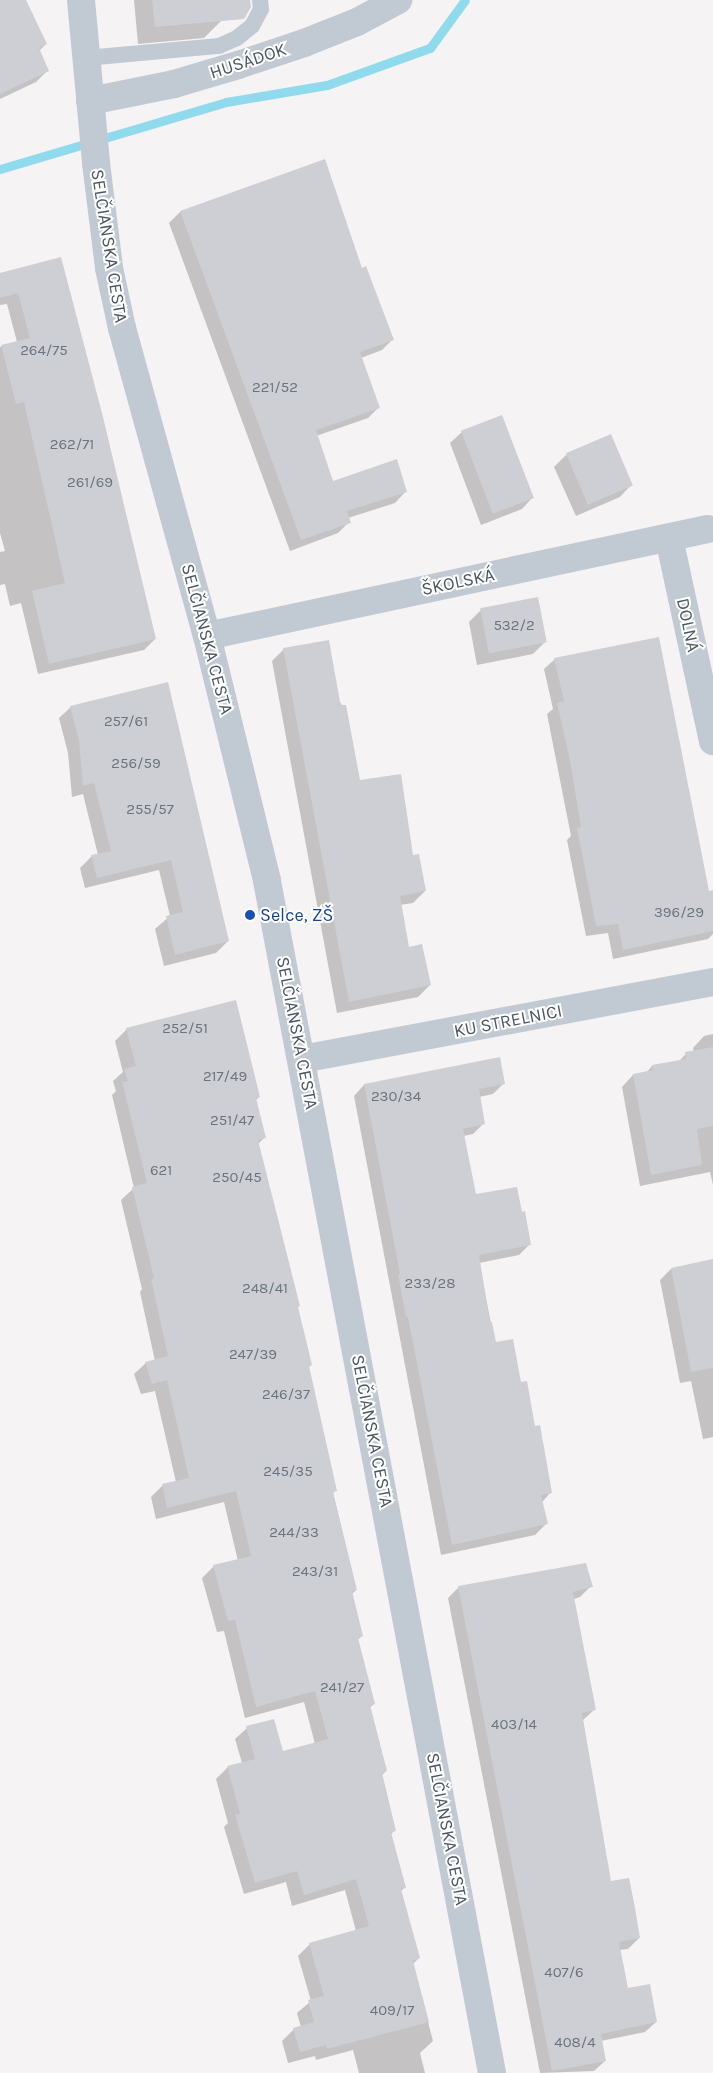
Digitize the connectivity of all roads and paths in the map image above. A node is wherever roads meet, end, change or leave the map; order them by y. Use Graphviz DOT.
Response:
graph roads {
  1 [pos="82,0"];
  2 [pos="260,0"];
  3 [pos="398,0"];
  4 [pos="86,58"];
  5 [pos="90,101"];
  6 [pos="711,529"];
  7 [pos="670,538"];
  8 [pos="207,636"];
  9 [pos="713,741"];
  10 [pos="713,982"];
  11 [pos="302,1060"];
  12 [pos="492,2073"];
  1 -- 4 [label="street, SELČIANSKA CESTA"];
  2 -- 4 [label="lane"];
  3 -- 5 [label="street, HUSÁDOK"];
  4 -- 5 [label="street, SELČIANSKA CESTA"];
  5 -- 8 [label="street, SELČIANSKA CESTA"];
  6 -- 7 [label="street, ŠKOLSKÁ"];
  7 -- 8 [label="street, ŠKOLSKÁ"];
  7 -- 9 [label="street, DOLNÁ"];
  8 -- 11 [label="street, SELČIANSKA CESTA"];
  10 -- 11 [label="street, KU STRELNICI"];
  11 -- 12 [label="street, SELČIANSKA CESTA"];
}
